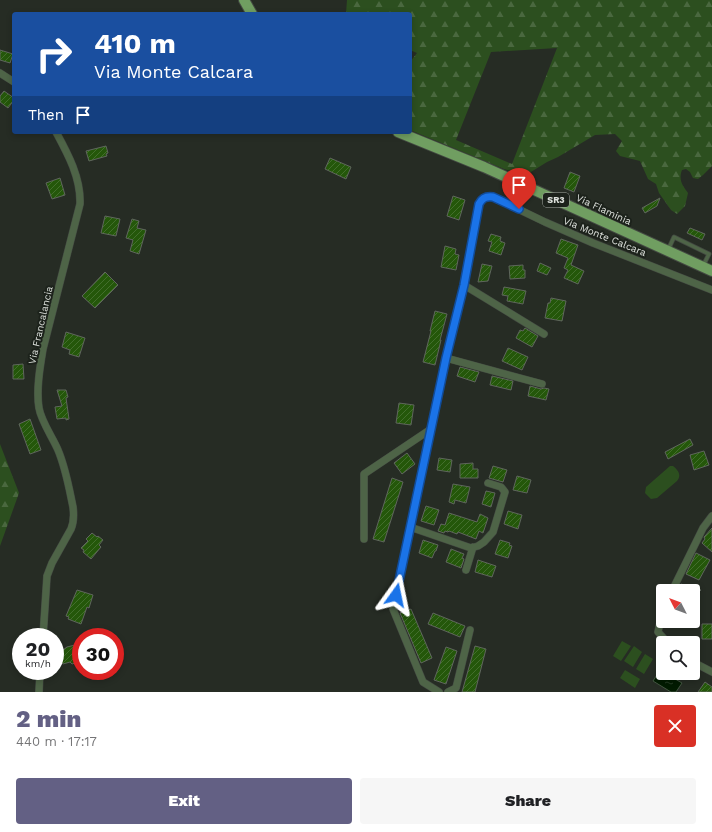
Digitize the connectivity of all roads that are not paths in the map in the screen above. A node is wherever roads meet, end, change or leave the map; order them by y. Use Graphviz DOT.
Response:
graph roads {
  1 [pos="244,0"];
  2 [pos="251,12"];
  3 [pos="0,73"];
  4 [pos="12,81"];
  5 [pos="57,134"];
  6 [pos="403,134"];
  7 [pos="667,251"];
  8 [pos="702,267"];
  9 [pos="712,271"];
  10 [pos="464,285"];
  11 [pos="712,290"];
  12 [pos="544,334"];
  13 [pos="446,358"];
  14 [pos="542,384"];
  15 [pos="431,429"];
  16 [pos="488,483"];
  17 [pos="712,516"];
  18 [pos="410,527"];
  19 [pos="364,539"];
  20 [pos="473,547"];
  21 [pos="466,570"];
  22 [pos="675,584"];
  23 [pos="44,628"];
  24 [pos="470,630"];
  25 [pos="700,666"];
  26 [pos="712,672"];
  27 [pos="40,680"];
  28 [pos="39,692"];
  29 [pos="439,692"];
  30 [pos="448,692"];
  1 -- 2 [label="main road"];
  3 -- 4 [label="street"];
  5 -- 23 [label="street, Via Francalancia"];
  6 -- 7 [label="main road, Via Flaminia / SR3"];
  7 -- 8 [label="main road, Via Flaminia / SR3"];
  7 -- 8 [label="lane"];
  8 -- 9 [label="main road, Via Flaminia / SR3"];
  10 -- 11 [label="street, Via Monte Calcara"];
  10 -- 12 [label="street"];
  10 -- 13 [label="street, Via Monte Calcara"];
  13 -- 14 [label="street"];
  13 -- 15 [label="street, Via Monte Calcara"];
  15 -- 18 [label="street, Via Monte Calcara"];
  15 -- 19 [label="street"];
  16 -- 20 [label="street"];
  17 -- 22 [label="street"];
  18 -- 20 [label="street"];
  18 -- 29 [label="street, Via Monte Calcara"];
  20 -- 21 [label="street"];
  24 -- 30 [label="street"];
  25 -- 26 [label="street"];
  27 -- 28 [label="street"];
}
